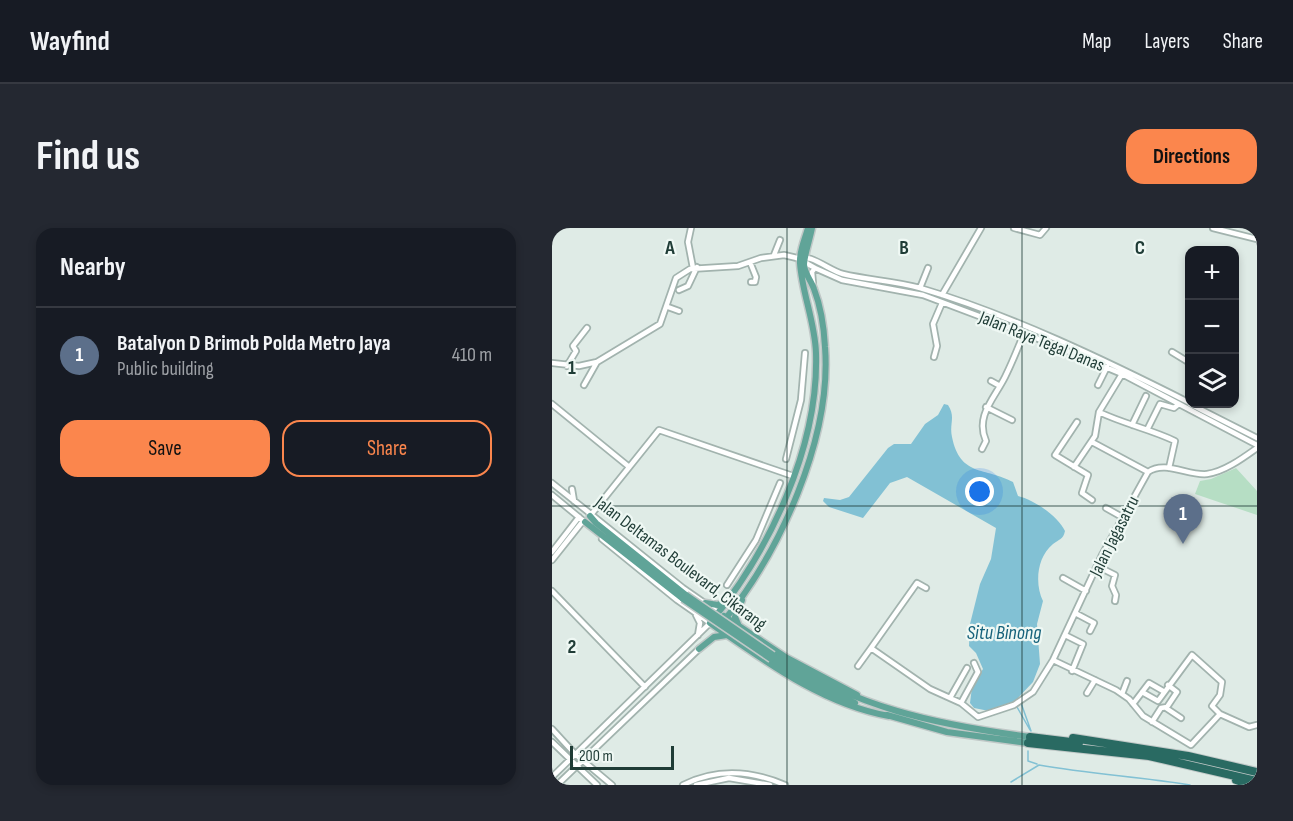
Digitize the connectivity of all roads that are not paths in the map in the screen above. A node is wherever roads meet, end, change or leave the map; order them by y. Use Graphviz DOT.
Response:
graph roads {
  1 [pos="691,228"];
  2 [pos="808,228"];
  3 [pos="812,228"];
  4 [pos="981,228"];
  5 [pos="1014,228"];
  6 [pos="1036,228"];
  7 [pos="1046,228"];
  8 [pos="1213,228"];
  9 [pos="1033,235"];
  10 [pos="1257,239"];
  11 [pos="780,240"];
  12 [pos="774,255"];
  13 [pos="750,262"];
  14 [pos="805,263"];
  15 [pos="695,267"];
  16 [pos="928,268"];
  17 [pos="751,282"];
  18 [pos="805,287"];
  19 [pos="814,287"];
  20 [pos="920,288"];
  21 [pos="679,290"];
  22 [pos="930,291"];
  23 [pos="942,295"];
  24 [pos="928,297"];
  25 [pos="942,303"];
  26 [pos="668,307"];
  27 [pos="680,311"];
  28 [pos="992,318"];
  29 [pos="587,328"];
  30 [pos="1024,333"];
  31 [pos="1047,343"];
  32 [pos="1044,351"];
  33 [pos="805,352"];
  34 [pos="1172,352"];
  35 [pos="934,357"];
  36 [pos="1185,360"];
  37 [pos="597,362"];
  38 [pos="552,363"];
  39 [pos="567,366"];
  40 [pos="1107,367"];
  41 [pos="1120,371"];
  42 [pos="991,381"];
  43 [pos="584,385"];
  44 [pos="803,385"];
  45 [pos="1098,385"];
  46 [pos="814,386"];
  47 [pos="1000,386"];
  48 [pos="1146,396"];
  49 [pos="1185,401"];
  50 [pos="552,404"];
  51 [pos="1179,404"];
  52 [pos="986,407"];
  53 [pos="1200,408"];
  54 [pos="1099,412"];
  55 [pos="1012,420"];
  56 [pos="1077,422"];
  57 [pos="1132,425"];
  58 [pos="796,428"];
  59 [pos="1148,428"];
  60 [pos="806,431"];
  61 [pos="1257,438"];
  62 [pos="1092,442"];
  63 [pos="1257,447"];
  64 [pos="982,448"];
  65 [pos="786,459"];
  66 [pos="628,466"];
  67 [pos="1074,467"];
  68 [pos="1169,468"];
  69 [pos="1148,472"];
  70 [pos="793,476"];
  71 [pos="552,483"];
  72 [pos="780,483"];
  73 [pos="572,489"];
  74 [pos="787,494"];
  75 [pos="552,495"];
  76 [pos="796,498"];
  77 [pos="1092,500"];
  78 [pos="575,502"];
  79 [pos="1106,508"];
  80 [pos="590,516"];
  81 [pos="1122,517"];
  82 [pos="766,518"];
  83 [pos="582,520"];
  84 [pos="775,523"];
  85 [pos="750,551"];
  86 [pos="552,552"];
  87 [pos="758,556"];
  88 [pos="552,560"];
  89 [pos="1097,566"];
  90 [pos="1063,578"];
  91 [pos="727,585"];
  92 [pos="926,588"];
  93 [pos="552,591"];
  94 [pos="745,591"];
  95 [pos="1086,591"];
  96 [pos="684,597"];
  97 [pos="729,598"];
  98 [pos="1115,602"];
  99 [pos="705,603"];
  100 [pos="693,611"];
  101 [pos="719,613"];
  102 [pos="1077,614"];
  103 [pos="726,618"];
  104 [pos="710,623"];
  105 [pos="717,628"];
  106 [pos="743,629"];
  107 [pos="1090,631"];
  108 [pos="727,635"];
  109 [pos="1065,636"];
  110 [pos="697,638"];
  111 [pos="871,648"];
  112 [pos="699,649"];
  113 [pos="1053,660"];
  114 [pos="974,663"];
  115 [pos="858,666"];
  116 [pos="967,668"];
  117 [pos="1072,671"];
  118 [pos="1095,680"];
  119 [pos="1127,681"];
  120 [pos="1168,685"];
  121 [pos="645,687"];
  122 [pos="1142,692"];
  123 [pos="1163,692"];
  124 [pos="1087,693"];
  125 [pos="1122,694"];
  126 [pos="950,698"];
  127 [pos="961,703"];
  128 [pos="1133,704"];
  129 [pos="1166,708"];
  130 [pos="890,713"];
  131 [pos="1220,714"];
  132 [pos="1181,718"];
  133 [pos="1152,722"];
  134 [pos="1257,725"];
  135 [pos="552,729"];
  136 [pos="1029,740"];
  137 [pos="552,742"];
  138 [pos="1056,746"];
  139 [pos="575,754"];
  140 [pos="583,759"];
  141 [pos="569,760"];
  142 [pos="576,766"];
  143 [pos="1257,774"];
  144 [pos="552,777"];
  145 [pos="1257,781"];
  146 [pos="557,785"];
  147 [pos="597,785"];
  148 [pos="612,785"];
  149 [pos="683,785"];
  150 [pos="696,785"];
  151 [pos="770,785"];
  152 [pos="785,785"];
  153 [pos="1251,785"];
  1 -- 15 [label="street"];
  2 -- 14 [label="main road"];
  3 -- 14 [label="main road"];
  4 -- 23 [label="street"];
  5 -- 9 [label="street"];
  6 -- 9 [label="street"];
  7 -- 9 [label="street"];
  8 -- 10 [label="street"];
  11 -- 12 [label="street"];
  12 -- 13 [label="street"];
  12 -- 14 [label="street"];
  13 -- 15 [label="street"];
  13 -- 17 [label="street"];
  14 -- 18 [label="main road"];
  14 -- 19 [label="main road"];
  14 -- 20 [label="street, Jalan Raya Tegal Danas"];
  14 -- 24 [label="street, Jalan Raya Tegal Danas"];
  15 -- 21 [label="street"];
  15 -- 26 [label="street"];
  16 -- 20 [label="street"];
  18 -- 19 [label="main road"];
  18 -- 46 [label="main road"];
  19 -- 76 [label="main road"];
  20 -- 22 [label="street, Jalan Raya Tegal Danas"];
  22 -- 23 [label="street, Jalan Raya Tegal Danas"];
  22 -- 24 [label="street"];
  23 -- 28 [label="street, Jalan Raya Tegal Danas"];
  24 -- 25 [label="street, Jalan Raya Tegal Danas"];
  25 -- 28 [label="street, Jalan Raya Tegal Danas"];
  25 -- 35 [label="street"];
  26 -- 27 [label="street"];
  26 -- 37 [label="street"];
  28 -- 30 [label="street, Jalan Raya Tegal Danas"];
  28 -- 41 [label="street, Jalan Raya Tegal Danas"];
  29 -- 39 [label="street"];
  30 -- 31 [label="street, Jalan Raya Tegal Danas"];
  30 -- 47 [label="street"];
  31 -- 32 [label="street"];
  31 -- 40 [label="street, Jalan Raya Tegal Danas"];
  33 -- 44 [label="street"];
  34 -- 36 [label="street"];
  37 -- 39 [label="street"];
  37 -- 43 [label="street"];
  38 -- 39 [label="street"];
  40 -- 41 [label="street, Jalan Raya Tegal Danas"];
  40 -- 45 [label="street"];
  41 -- 49 [label="street, Jalan Raya Tegal Danas"];
  41 -- 51 [label="street, Jalan Raya Tegal Danas"];
  41 -- 54 [label="street"];
  42 -- 47 [label="street"];
  44 -- 46 [label="street"];
  44 -- 58 [label="street"];
  46 -- 60 [label="main road"];
  47 -- 52 [label="street"];
  48 -- 57 [label="street"];
  50 -- 66 [label="street"];
  51 -- 59 [label="street"];
  51 -- 63 [label="street, Jalan Raya Tegal Danas"];
  52 -- 55 [label="street"];
  52 -- 64 [label="street"];
  53 -- 61 [label="street, Jalan Raya Tegal Danas"];
  54 -- 57 [label="street"];
  54 -- 62 [label="street"];
  56 -- 67 [label="street"];
  57 -- 59 [label="street"];
  58 -- 60 [label="street"];
  58 -- 65 [label="street"];
  59 -- 68 [label="street"];
  60 -- 70 [label="main road"];
  62 -- 67 [label="street"];
  62 -- 69 [label="street"];
  63 -- 68 [label="street"];
  66 -- 70 [label="street"];
  66 -- 80 [label="street"];
  67 -- 77 [label="street"];
  68 -- 69 [label="street"];
  69 -- 81 [label="street, Jalan Jagasatru"];
  70 -- 74 [label="main road"];
  71 -- 78 [label="street, Jalan Deltamas Boulevard, Cikarang"];
  72 -- 82 [label="street"];
  73 -- 78 [label="street"];
  74 -- 76 [label="main road"];
  74 -- 84 [label="main road"];
  75 -- 83 [label="street"];
  76 -- 94 [label="main road"];
  78 -- 80 [label="street, Jalan Deltamas Boulevard, Cikarang"];
  79 -- 81 [label="street"];
  80 -- 96 [label="main road"];
  80 -- 99 [label="street, Jalan Deltamas Boulevard, Cikarang"];
  81 -- 89 [label="street, Jalan Jagasatru"];
  82 -- 84 [label="street"];
  82 -- 85 [label="street"];
  83 -- 86 [label="street"];
  83 -- 88 [label="street"];
  83 -- 96 [label="main road"];
  83 -- 100 [label="street"];
  84 -- 87 [label="main road"];
  85 -- 87 [label="street"];
  85 -- 91 [label="street"];
  87 -- 97 [label="main road"];
  89 -- 95 [label="street, Jalan Jagasatru"];
  89 -- 98 [label="street"];
  90 -- 95 [label="street"];
  92 -- 111 [label="street"];
  93 -- 121 [label="street"];
  94 -- 103 [label="main road"];
  94 -- 106 [label="main road"];
  95 -- 102 [label="street, Jalan Jagasatru"];
  96 -- 130 [label="main road, bridge"];
  97 -- 99 [label="main road"];
  97 -- 101 [label="main road"];
  99 -- 101 [label="street, Jalan Deltamas Boulevard, Cikarang"];
  100 -- 104 [label="street"];
  100 -- 110 [label="street"];
  101 -- 103 [label="main road, Jalan Deltamas Boulevard, Cikarang"];
  101 -- 104 [label="main road"];
  102 -- 107 [label="street"];
  102 -- 109 [label="street, Jalan Jagasatru"];
  103 -- 105 [label="main road"];
  103 -- 106 [label="main road, Jalan Deltamas Boulevard, Cikarang"];
  104 -- 105 [label="main road, Jalan Deltamas Boulevard, Cikarang"];
  104 -- 110 [label="street"];
  105 -- 108 [label="main road, Jalan Deltamas Boulevard, Cikarang"];
  105 -- 112 [label="street"];
  106 -- 130 [label="main road, Jalan Deltamas Boulevard, Cikarang"];
  108 -- 112 [label="main road"];
  108 -- 130 [label="main road, Jalan Deltamas Boulevard, Cikarang"];
  109 -- 113 [label="street, Jalan Jagasatru"];
  109 -- 117 [label="street"];
  110 -- 121 [label="street"];
  111 -- 115 [label="street"];
  111 -- 126 [label="street"];
  112 -- 140 [label="street"];
  113 -- 117 [label="street"];
  113 -- 127 [label="street, Jalan Jagasatru"];
  114 -- 127 [label="street"];
  116 -- 126 [label="street"];
  117 -- 118 [label="street"];
  118 -- 124 [label="street"];
  118 -- 125 [label="street"];
  119 -- 125 [label="street"];
  120 -- 123 [label="street"];
  120 -- 129 [label="street"];
  120 -- 131 [label="street"];
  121 -- 139 [label="street"];
  122 -- 123 [label="street"];
  122 -- 123 [label="street"];
  122 -- 128 [label="street"];
  125 -- 128 [label="street"];
  126 -- 127 [label="street"];
  128 -- 133 [label="street"];
  129 -- 132 [label="street"];
  129 -- 133 [label="street"];
  130 -- 136 [label="main road"];
  131 -- 133 [label="street"];
  131 -- 134 [label="street"];
  135 -- 139 [label="street"];
  136 -- 138 [label="highway"];
  136 -- 143 [label="highway"];
  137 -- 141 [label="street"];
  138 -- 145 [label="highway"];
  138 -- 153 [label="highway"];
  139 -- 140 [label="street"];
  139 -- 141 [label="street"];
  140 -- 142 [label="street"];
  140 -- 148 [label="street"];
  141 -- 142 [label="street"];
  141 -- 144 [label="street"];
  142 -- 146 [label="street"];
  142 -- 147 [label="street"];
  149 -- 152 [label="street"];
  150 -- 151 [label="street"];
}
